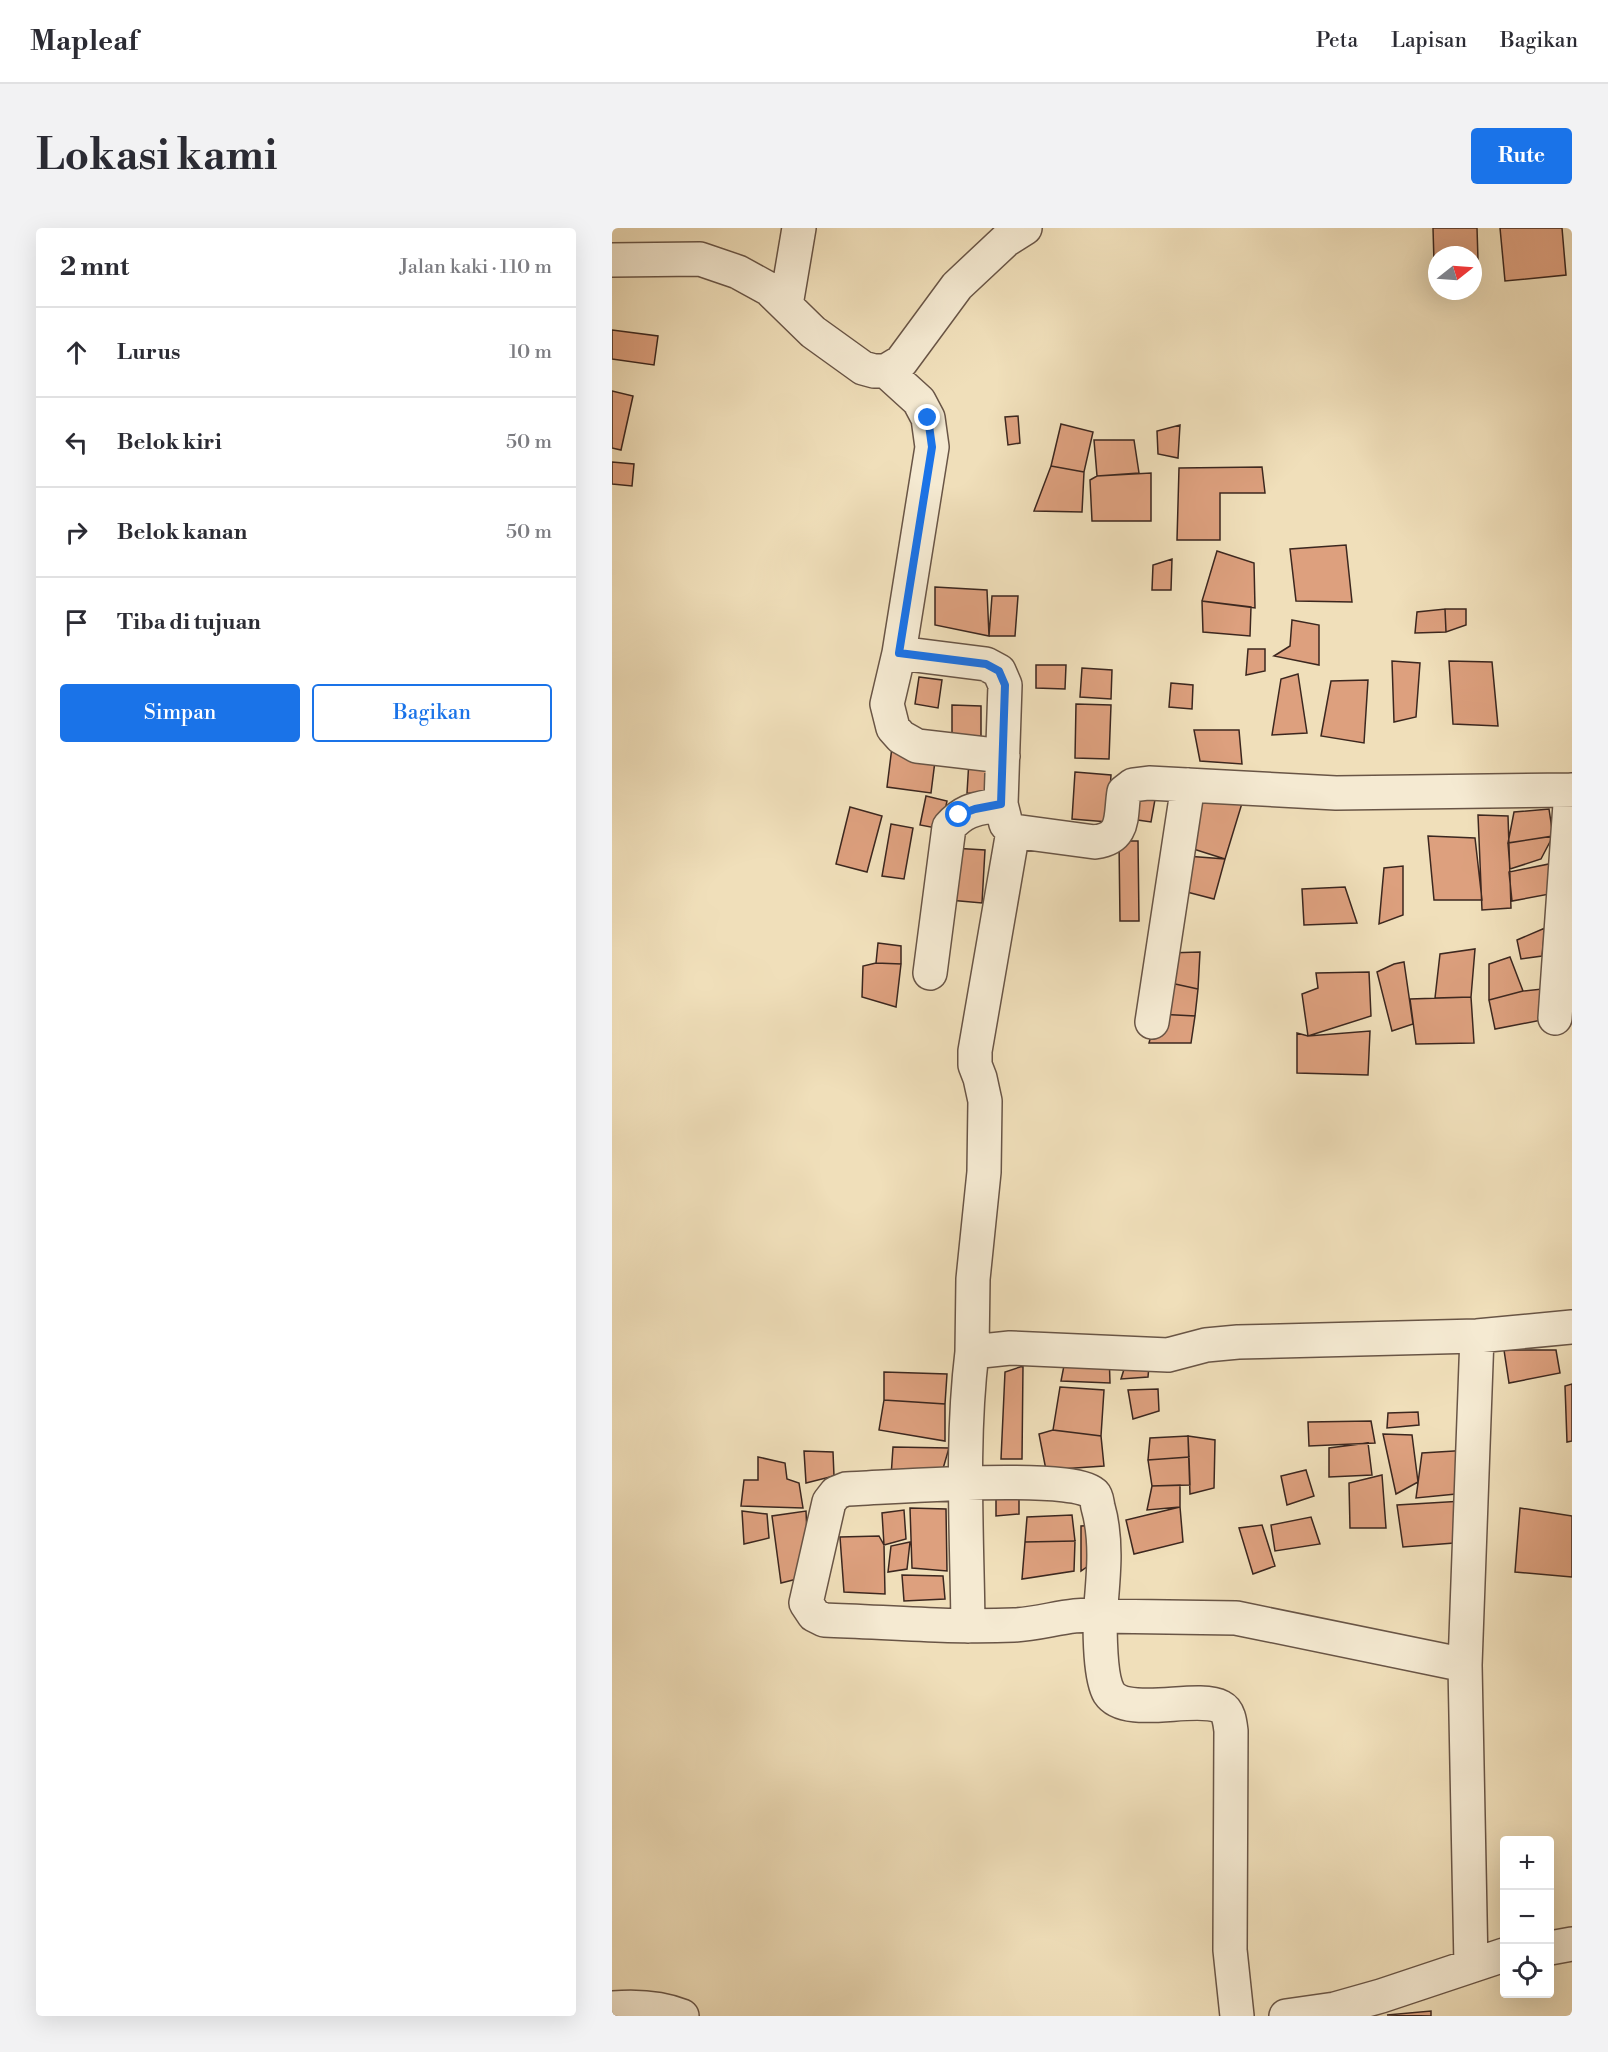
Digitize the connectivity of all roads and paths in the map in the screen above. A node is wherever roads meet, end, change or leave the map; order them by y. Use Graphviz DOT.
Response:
graph roads {
  1 [pos="799,228"];
  2 [pos="1025,228"];
  3 [pos="612,260"];
  4 [pos="786,305"];
  5 [pos="886,371"];
  6 [pos="899,653"];
  7 [pos="1003,756"];
  8 [pos="1188,785"];
  9 [pos="1572,790"];
  10 [pos="1007,818"];
  11 [pos="930,973"];
  12 [pos="1556,1018"];
  13 [pos="1152,1022"];
  14 [pos="1572,1327"];
  15 [pos="1477,1336"];
  16 [pos="972,1352"];
  17 [pos="966,1484"];
  18 [pos="1100,1616"];
  19 [pos="968,1626"];
  20 [pos="1465,1665"];
  21 [pos="1572,1944"];
  22 [pos="1554,1947"];
  23 [pos="1500,1956"];
  24 [pos="1471,1966"];
  25 [pos="612,2008"];
  26 [pos="682,2016"];
  27 [pos="1237,2016"];
  28 [pos="1286,2016"];
  1 -- 4 [label="street"];
  2 -- 5 [label="street"];
  3 -- 4 [label="street"];
  4 -- 5 [label="street"];
  5 -- 6 [label="street"];
  6 -- 7 [label="street"];
  6 -- 7 [label="street"];
  7 -- 10 [label="street"];
  8 -- 9 [label="street"];
  8 -- 10 [label="street"];
  8 -- 13 [label="street"];
  9 -- 12 [label="street"];
  10 -- 11 [label="street"];
  10 -- 16 [label="street"];
  14 -- 15 [label="street"];
  15 -- 16 [label="street"];
  15 -- 20 [label="street"];
  16 -- 17 [label="street"];
  17 -- 18 [label="street"];
  17 -- 19 [label="street"];
  17 -- 19 [label="street"];
  18 -- 19 [label="street"];
  18 -- 20 [label="street"];
  18 -- 27 [label="street"];
  20 -- 24 [label="street"];
  21 -- 22 [label="street"];
  23 -- 24 [label="street"];
  24 -- 28 [label="street"];
  25 -- 26 [label="street"];
}
